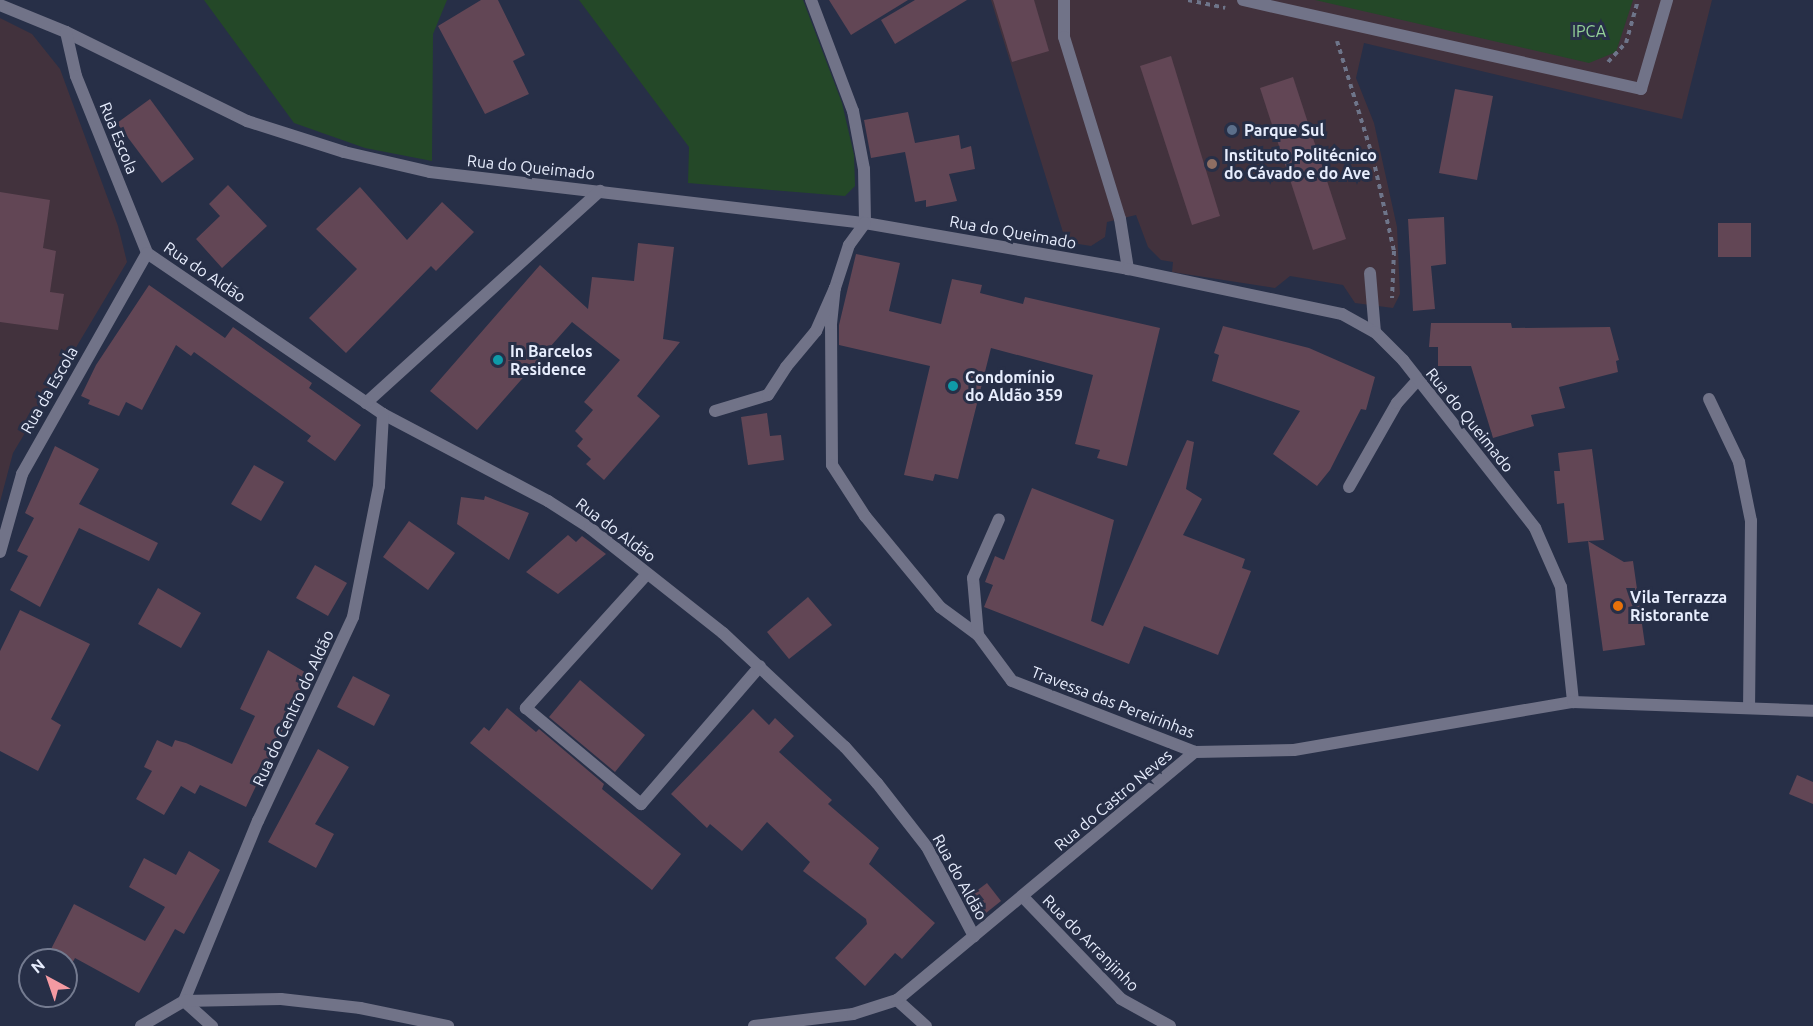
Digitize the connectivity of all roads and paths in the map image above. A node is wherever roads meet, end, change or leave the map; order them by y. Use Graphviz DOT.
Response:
graph roads {
  1 [pos="812,0"];
  2 [pos="1064,0"];
  3 [pos="1243,0"];
  4 [pos="1668,0"];
  5 [pos="0,5"];
  6 [pos="1076,31"];
  7 [pos="1335,31"];
  8 [pos="66,32"];
  9 [pos="1064,37"];
  10 [pos="600,191"];
  11 [pos="865,223"];
  12 [pos="147,253"];
  13 [pos="1128,269"];
  14 [pos="1370,273"];
  15 [pos="835,288"];
  16 [pos="1373,305"];
  17 [pos="1375,332"];
  18 [pos="1417,381"];
  19 [pos="1709,399"];
  20 [pos="366,404"];
  21 [pos="715,411"];
  22 [pos="383,414"];
  23 [pos="1349,487"];
  24 [pos="999,519"];
  25 [pos="0,552"];
  26 [pos="647,574"];
  27 [pos="978,635"];
  28 [pos="760,666"];
  29 [pos="1573,702"];
  30 [pos="1749,708"];
  31 [pos="1813,711"];
  32 [pos="1195,752"];
  33 [pos="1023,897"];
  34 [pos="974,936"];
  35 [pos="897,1000"];
  36 [pos="184,1001"];
  37 [pos="141,1026"];
  38 [pos="212,1026"];
  39 [pos="448,1026"];
  40 [pos="754,1026"];
  41 [pos="926,1026"];
  42 [pos="1170,1026"];
  1 -- 11 [label="street"];
  2 -- 9 [label="street"];
  3 -- 4 [label="street"];
  5 -- 8 [label="street, Rua do Queimado"];
  6 -- 9 [label="street"];
  7 -- 16 [label="path"];
  8 -- 10 [label="street, Rua do Queimado"];
  8 -- 12 [label="street, Rua Escola"];
  9 -- 13 [label="street"];
  10 -- 11 [label="street, Rua do Queimado"];
  10 -- 20 [label="street"];
  11 -- 13 [label="street, Rua do Queimado"];
  11 -- 15 [label="street, Travessa das Pereirinhas"];
  12 -- 20 [label="street, Rua do Aldão"];
  12 -- 25 [label="street, Rua da Escola"];
  13 -- 17 [label="street, Rua do Queimado"];
  14 -- 16 [label="street"];
  15 -- 21 [label="street"];
  15 -- 27 [label="street, Travessa das Pereirinhas"];
  16 -- 17 [label="street"];
  17 -- 18 [label="street, Rua do Queimado"];
  18 -- 23 [label="street"];
  18 -- 29 [label="street, Rua do Queimado"];
  19 -- 30 [label="street"];
  20 -- 22 [label="street, Rua do Aldão"];
  22 -- 26 [label="street, Rua do Aldão"];
  22 -- 36 [label="street, Rua do Centro do Aldão"];
  24 -- 27 [label="street"];
  26 -- 28 [label="street, Rua do Aldão"];
  26 -- 28 [label="street"];
  27 -- 32 [label="street, Travessa das Pereirinhas"];
  28 -- 34 [label="street, Rua do Aldão"];
  29 -- 30 [label="street"];
  29 -- 32 [label="street, Rua do Castro Neves"];
  30 -- 31 [label="street"];
  32 -- 33 [label="street, Rua do Castro Neves"];
  33 -- 34 [label="street, Rua do Castro Neves"];
  33 -- 42 [label="street, Rua do Arranjinho"];
  34 -- 35 [label="street, Rua do Castro Neves"];
  35 -- 40 [label="street, Rua do Castro Neves"];
  35 -- 41 [label="street"];
  36 -- 37 [label="street"];
  36 -- 38 [label="street"];
  36 -- 39 [label="street"];
}
